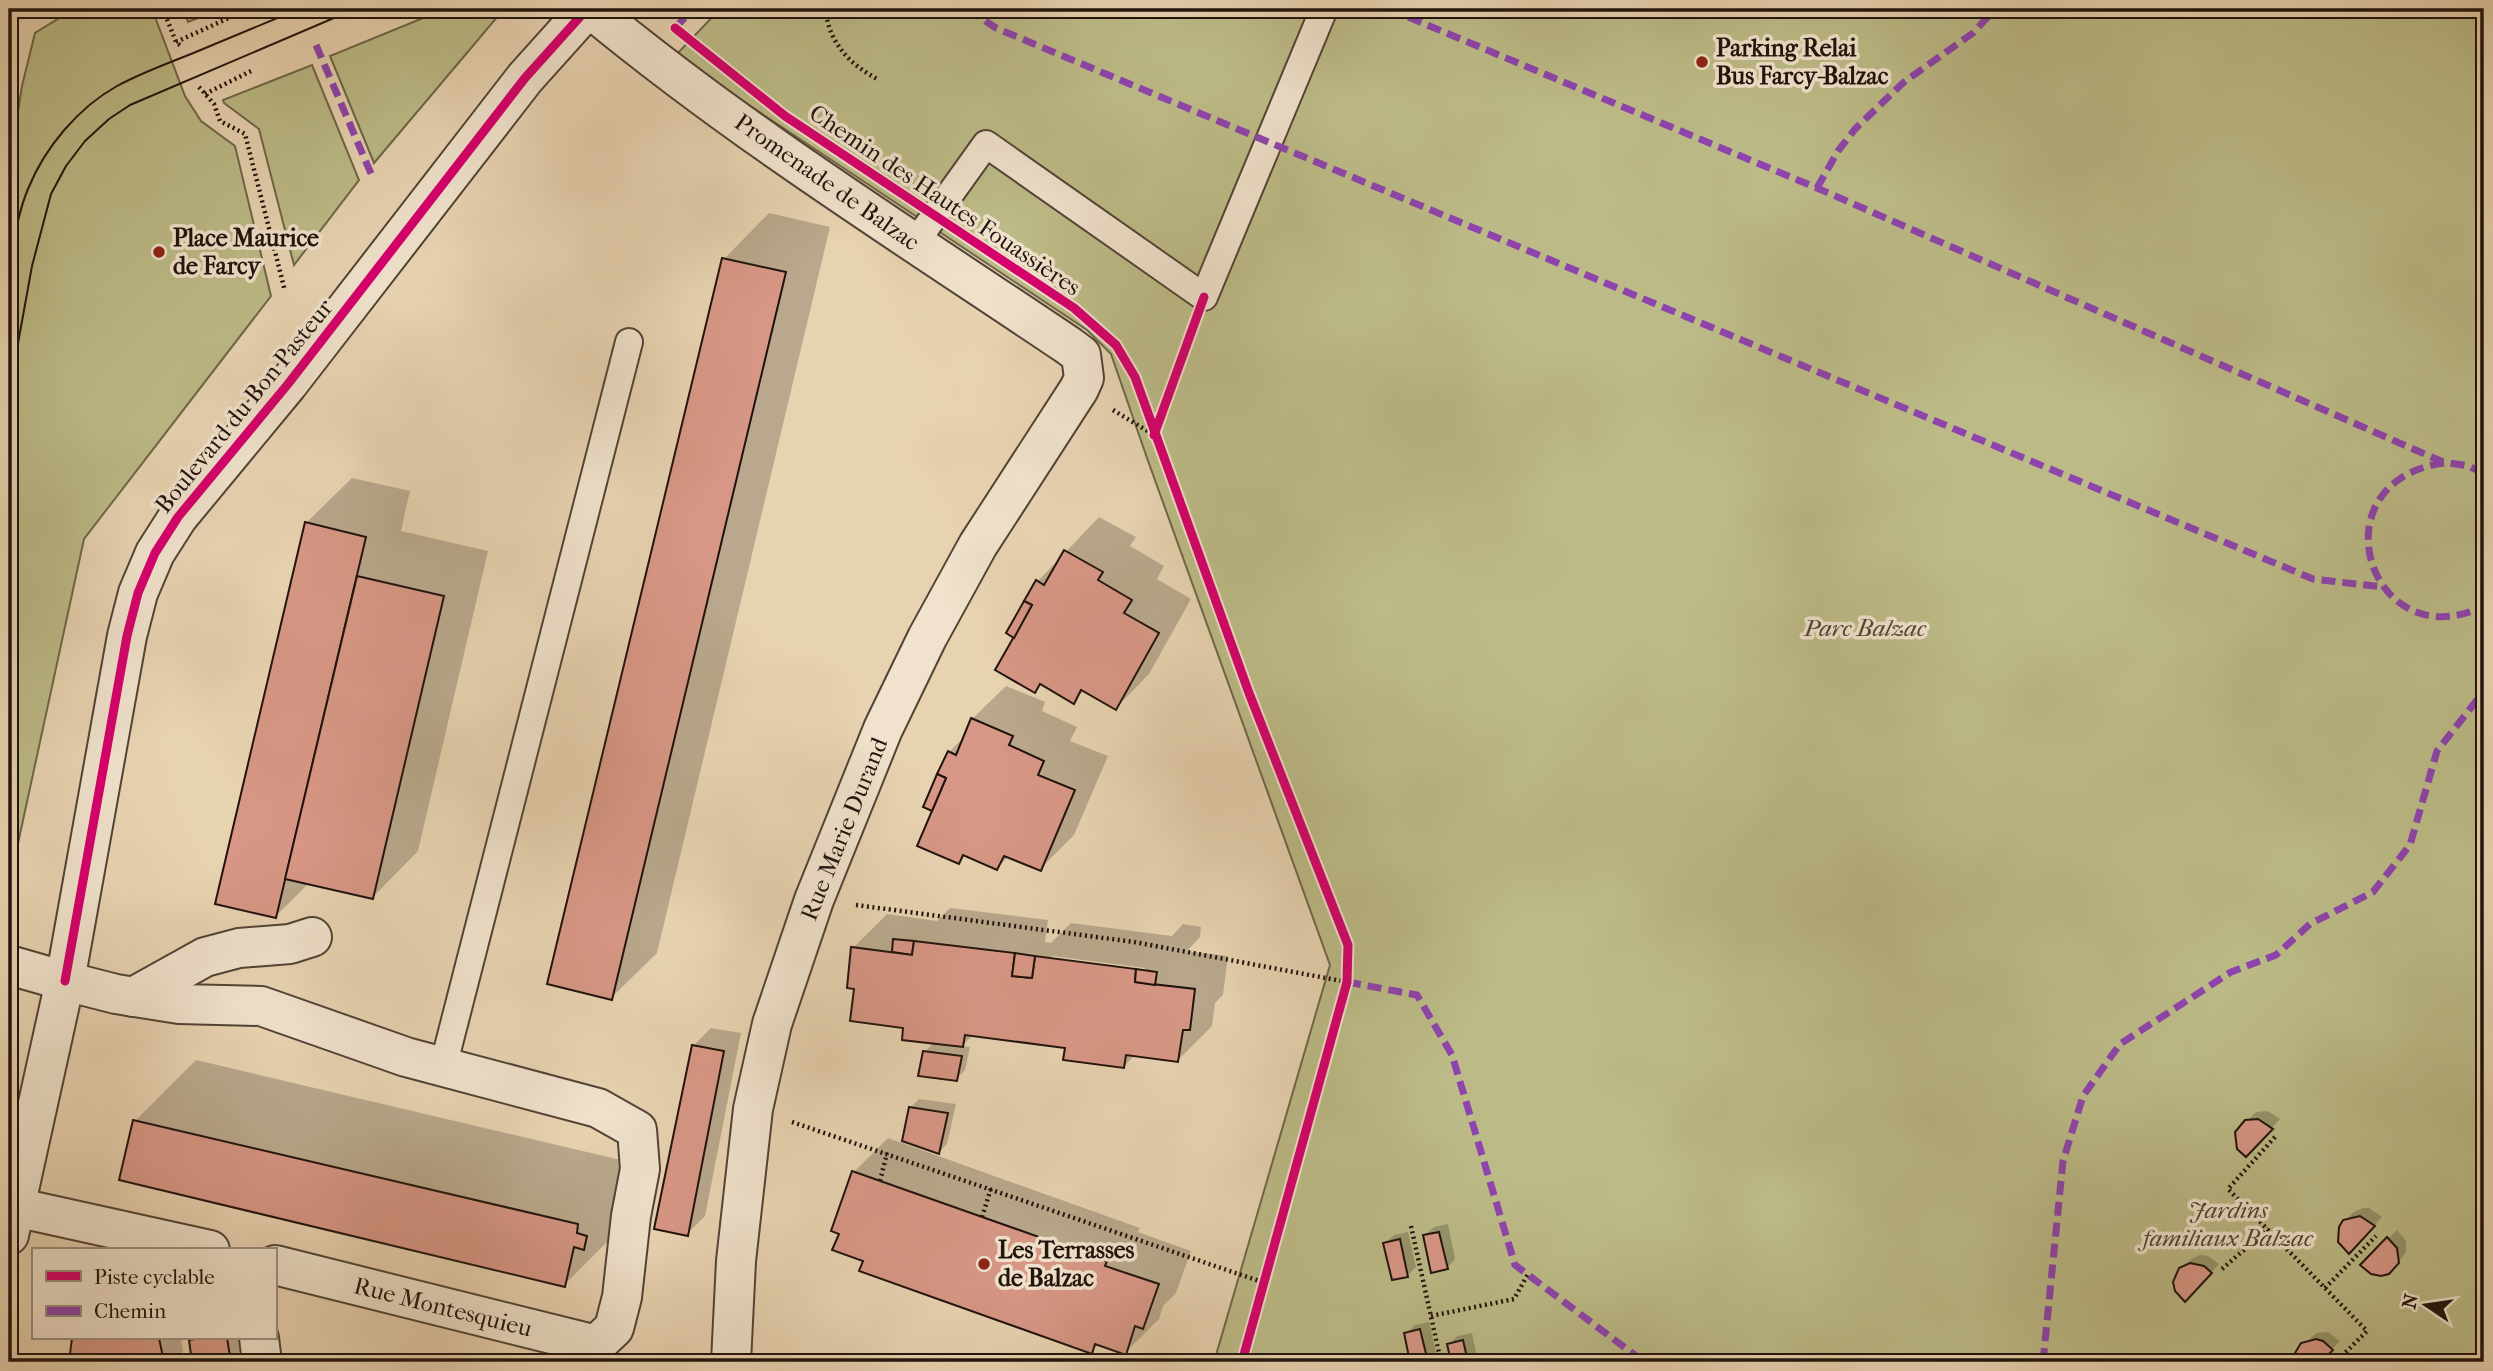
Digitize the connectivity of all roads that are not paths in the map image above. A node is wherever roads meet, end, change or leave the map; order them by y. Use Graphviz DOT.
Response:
graph roads {
  1 [pos="589,9"];
  2 [pos="1324,9"];
  3 [pos="915,243"];
  4 [pos="629,342"];
  5 [pos="1069,346"];
  6 [pos="312,937"];
  7 [pos="9,965"];
  8 [pos="65,981"];
  9 [pos="133,997"];
  10 [pos="443,1067"];
  11 [pos="12,1221"];
  12 [pos="197,1248"];
  13 [pos="276,1265"];
  14 [pos="259,1340"];
  15 [pos="595,1354"];
  16 [pos="262,1362"];
  17 [pos="731,1362"];
  1 -- 3 [label="street, Promenade de Balzac"];
  1 -- 8 [label="street, Boulevard du Bon Pasteur"];
  2 -- 3 [label="lane"];
  3 -- 5 [label="street, Promenade de Balzac"];
  4 -- 10 [label="lane"];
  5 -- 17 [label="street, Rue Marie Durand"];
  6 -- 9 [label="street"];
  7 -- 8 [label="street"];
  8 -- 9 [label="street"];
  8 -- 11 [label="street"];
  9 -- 10 [label="street"];
  10 -- 15 [label="street"];
  11 -- 12 [label="street"];
  13 -- 15 [label="street, Rue Montesquieu"];
  14 -- 16 [label="street"];
}
